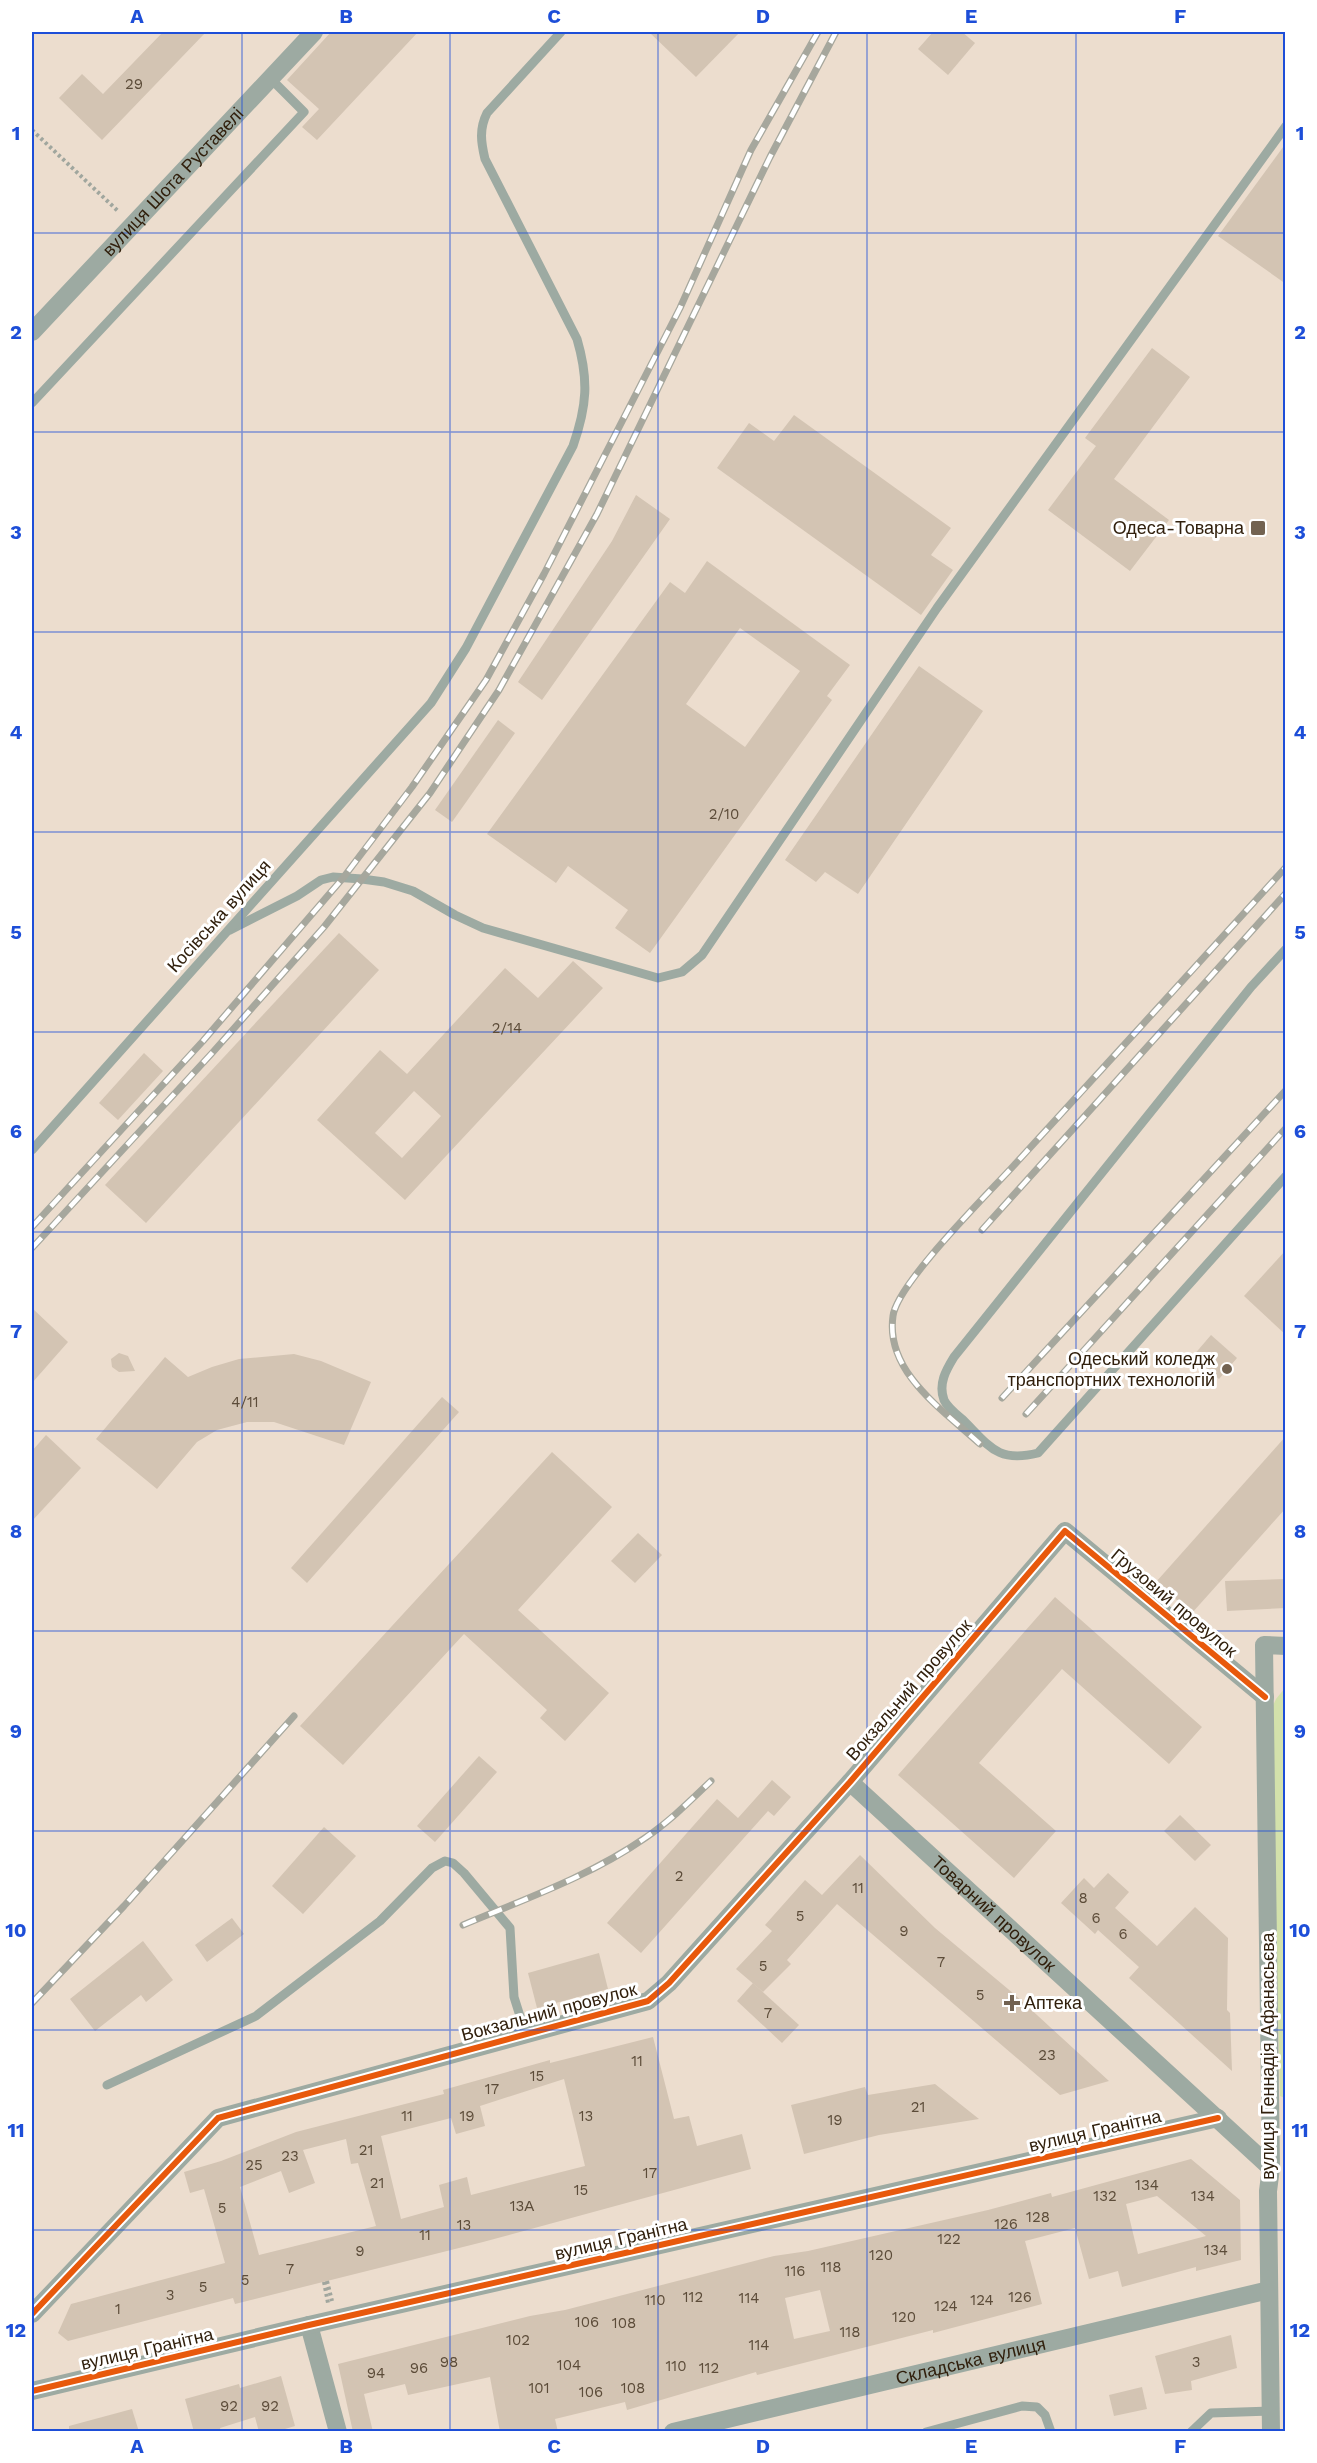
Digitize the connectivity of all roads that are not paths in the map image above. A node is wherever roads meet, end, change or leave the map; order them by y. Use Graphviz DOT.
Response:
graph roads {
  1 [pos="314,32"];
  2 [pos="561,32"];
  3 [pos="270,78"];
  4 [pos="1286,126"];
  5 [pos="32,332"];
  6 [pos="32,403"];
  7 [pos="230,930"];
  8 [pos="1286,949"];
  9 [pos="32,1150"];
  10 [pos="1286,1176"];
  11 [pos="1065,1531"];
  12 [pos="1286,1646"];
  13 [pos="1264,1697"];
  14 [pos="850,1782"];
  15 [pos="526,2035"];
  16 [pos="107,2085"];
  17 [pos="1218,2118"];
  18 [pos="1271,2168"];
  19 [pos="1277,2191"];
  20 [pos="1269,2290"];
  21 [pos="32,2314"];
  22 [pos="309,2325"];
  23 [pos="32,2391"];
  24 [pos="1270,2411"];
  25 [pos="338,2432"];
  26 [pos="673,2432"];
  27 [pos="926,2432"];
  28 [pos="1051,2432"];
  29 [pos="1191,2432"];
  30 [pos="1271,2432"];
  1 -- 3 [label="street, вулиця Шота Руставелі"];
  2 -- 7 [label="lane, Косівська вулиця"];
  3 -- 5 [label="street, вулиця Шота Руставелі"];
  3 -- 6 [label="lane"];
  4 -- 7 [label="lane"];
  7 -- 9 [label="lane, Косівська вулиця"];
  8 -- 10 [label="lane"];
  11 -- 13 [label="street, Грузовий провулок"];
  11 -- 14 [label="street, Вокзальний провулок"];
  12 -- 13 [label="street, вулиця Геннадія Афанасьєва"];
  13 -- 18 [label="street, вулиця Геннадія Афанасьєва"];
  14 -- 15 [label="street, Вокзальний провулок"];
  14 -- 17 [label="street, Товарний провулок"];
  15 -- 16 [label="lane"];
  15 -- 21 [label="street, Вокзальний провулок"];
  17 -- 18 [label="street, Товарний провулок"];
  17 -- 22 [label="street, вулиця Гранітна"];
  18 -- 19 [label="street, вулиця Геннадія Афанасьєва"];
  19 -- 20 [label="street, вулиця Геннадія Афанасьєва"];
  20 -- 24 [label="street, вулиця Геннадія Афанасьєва"];
  20 -- 26 [label="street, Складська вулиця"];
  22 -- 23 [label="street, вулиця Гранітна"];
  22 -- 25 [label="street"];
  24 -- 29 [label="lane"];
  24 -- 30 [label="street, вулиця Геннадія Афанасьєва"];
  27 -- 28 [label="lane"];
}
